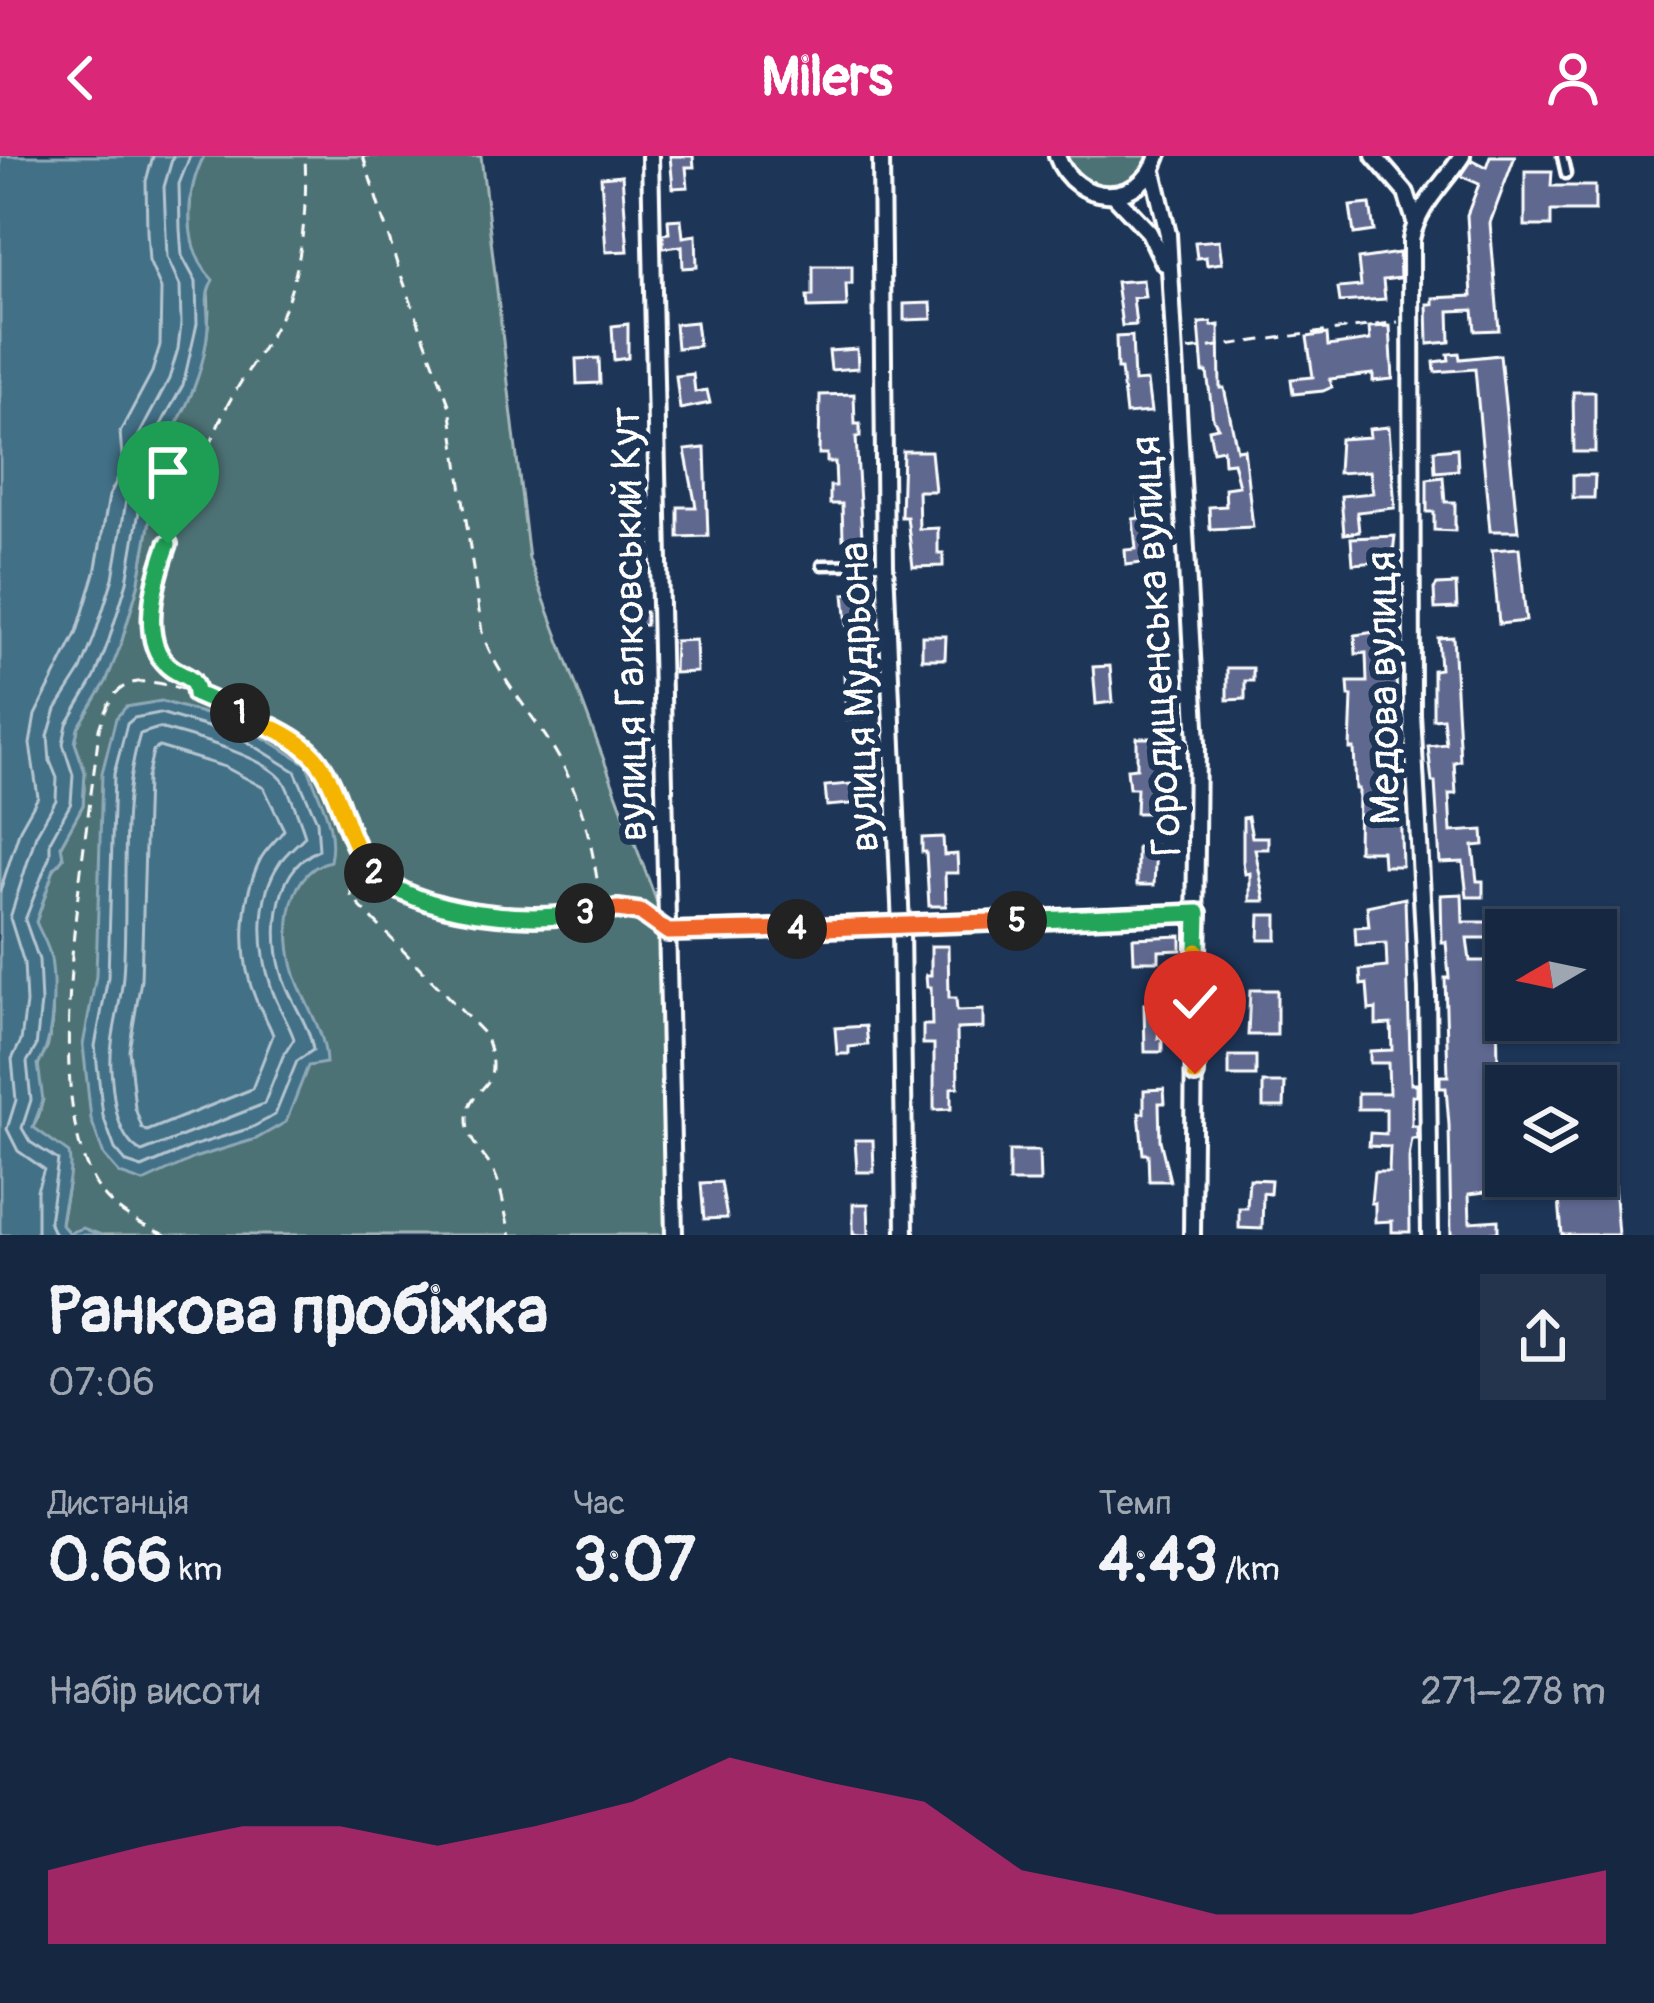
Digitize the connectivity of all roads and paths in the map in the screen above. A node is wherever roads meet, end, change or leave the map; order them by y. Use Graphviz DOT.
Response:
graph roads {
  1 [pos="304,156"];
  2 [pos="363,156"];
  3 [pos="650,156"];
  4 [pos="881,156"];
  5 [pos="1057,156"];
  6 [pos="1374,156"];
  7 [pos="1462,156"];
  8 [pos="1562,156"];
  9 [pos="1156,163"];
  10 [pos="1566,174"];
  11 [pos="1114,195"];
  12 [pos="1415,221"];
  13 [pos="1168,271"];
  14 [pos="1410,320"];
  15 [pos="1174,352"];
  16 [pos="885,564"];
  17 [pos="822,565"];
  18 [pos="196,694"];
  19 [pos="370,870"];
  20 [pos="602,911"];
  21 [pos="1198,913"];
  22 [pos="901,926"];
  23 [pos="668,932"];
  24 [pos="166,1235"];
  25 [pos="511,1235"];
  26 [pos="674,1235"];
  27 [pos="905,1235"];
  28 [pos="1192,1235"];
  29 [pos="1430,1235"];
  1 -- 18 [label="path"];
  2 -- 20 [label="path"];
  3 -- 23 [label="street, вулиця Галковський Кут"];
  4 -- 16 [label="street, вулиця Мудрьона"];
  5 -- 11 [label="street, Городищенська вулиця"];
  6 -- 12 [label="street"];
  7 -- 12 [label="street"];
  8 -- 10 [label="lane"];
  9 -- 11 [label="street, Городищенська вулиця"];
  9 -- 13 [label="street, Городищенська вулиця"];
  11 -- 13 [label="street, Городищенська вулиця"];
  12 -- 14 [label="street, Медова вулиця"];
  13 -- 15 [label="street, Городищенська вулиця"];
  14 -- 15 [label="path"];
  14 -- 29 [label="street, Медова вулиця"];
  15 -- 21 [label="street, Городищенська вулиця"];
  16 -- 17 [label="lane"];
  16 -- 22 [label="street, вулиця Мудрьона"];
  18 -- 19 [label="path"];
  18 -- 24 [label="path"];
  19 -- 20 [label="path"];
  19 -- 25 [label="path"];
  20 -- 23 [label="path"];
  21 -- 22 [label="street"];
  21 -- 28 [label="street, Городищенська вулиця"];
  22 -- 23 [label="street"];
  22 -- 27 [label="street, вулиця Мудрьона"];
  23 -- 26 [label="street, вулиця Галковський Кут"];
}
